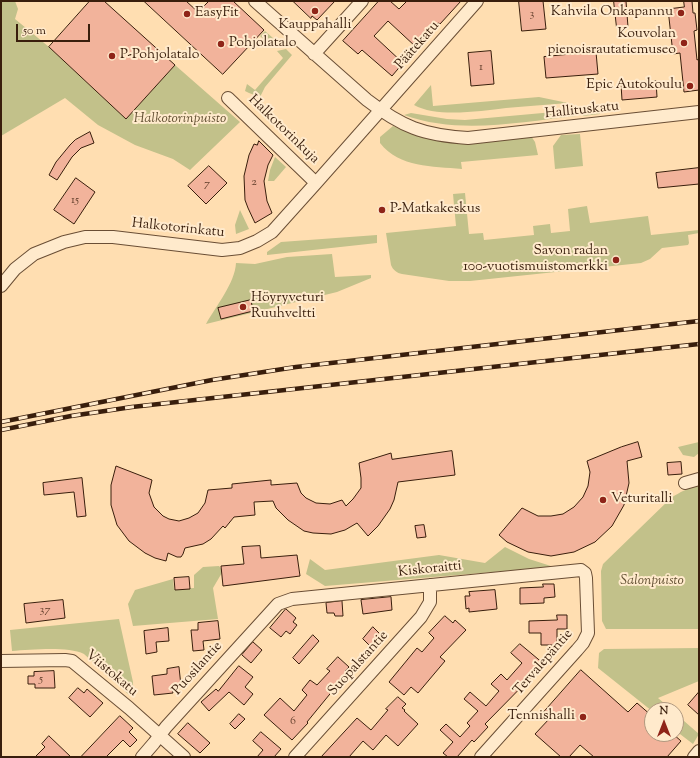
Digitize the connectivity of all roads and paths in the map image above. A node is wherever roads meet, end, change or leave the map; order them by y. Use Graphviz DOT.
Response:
graph roads {
  1 [pos="255,1"];
  2 [pos="362,1"];
  3 [pos="477,1"];
  4 [pos="314,54"];
  5 [pos="228,98"];
  6 [pos="381,111"];
  7 [pos="699,112"];
  8 [pos="316,184"];
  9 [pos="1,286"];
  10 [pos="699,479"];
  11 [pos="685,483"];
  12 [pos="585,573"];
  13 [pos="430,585"];
  14 [pos="278,604"];
  15 [pos="1,661"];
  16 [pos="160,736"];
  17 [pos="699,751"];
  18 [pos="142,757"];
  19 [pos="184,757"];
  20 [pos="295,757"];
  21 [pos="481,757"];
  22 [pos="694,757"];
  1 -- 4 [label="street, Hallituskatu"];
  2 -- 4 [label="street"];
  3 -- 6 [label="street, Päätekatu"];
  4 -- 6 [label="street, Hallituskatu"];
  5 -- 8 [label="street, Halkotorinkuja"];
  6 -- 7 [label="street, Hallituskatu"];
  6 -- 8 [label="street, Halkotorinkatu"];
  8 -- 9 [label="street, Halkotorinkatu"];
  10 -- 11 [label="street"];
  12 -- 13 [label="street, Kiskoraitti"];
  12 -- 21 [label="street, Tervalepäntie"];
  13 -- 14 [label="street, Kiskoraitti"];
  13 -- 20 [label="street, Suopalstantie"];
  14 -- 16 [label="street, Puosilantie"];
  15 -- 16 [label="street, Viistokatu"];
  16 -- 18 [label="street, Puosilantie"];
  16 -- 19 [label="street, Viistokatu"];
  17 -- 22 [label="street"];
}
